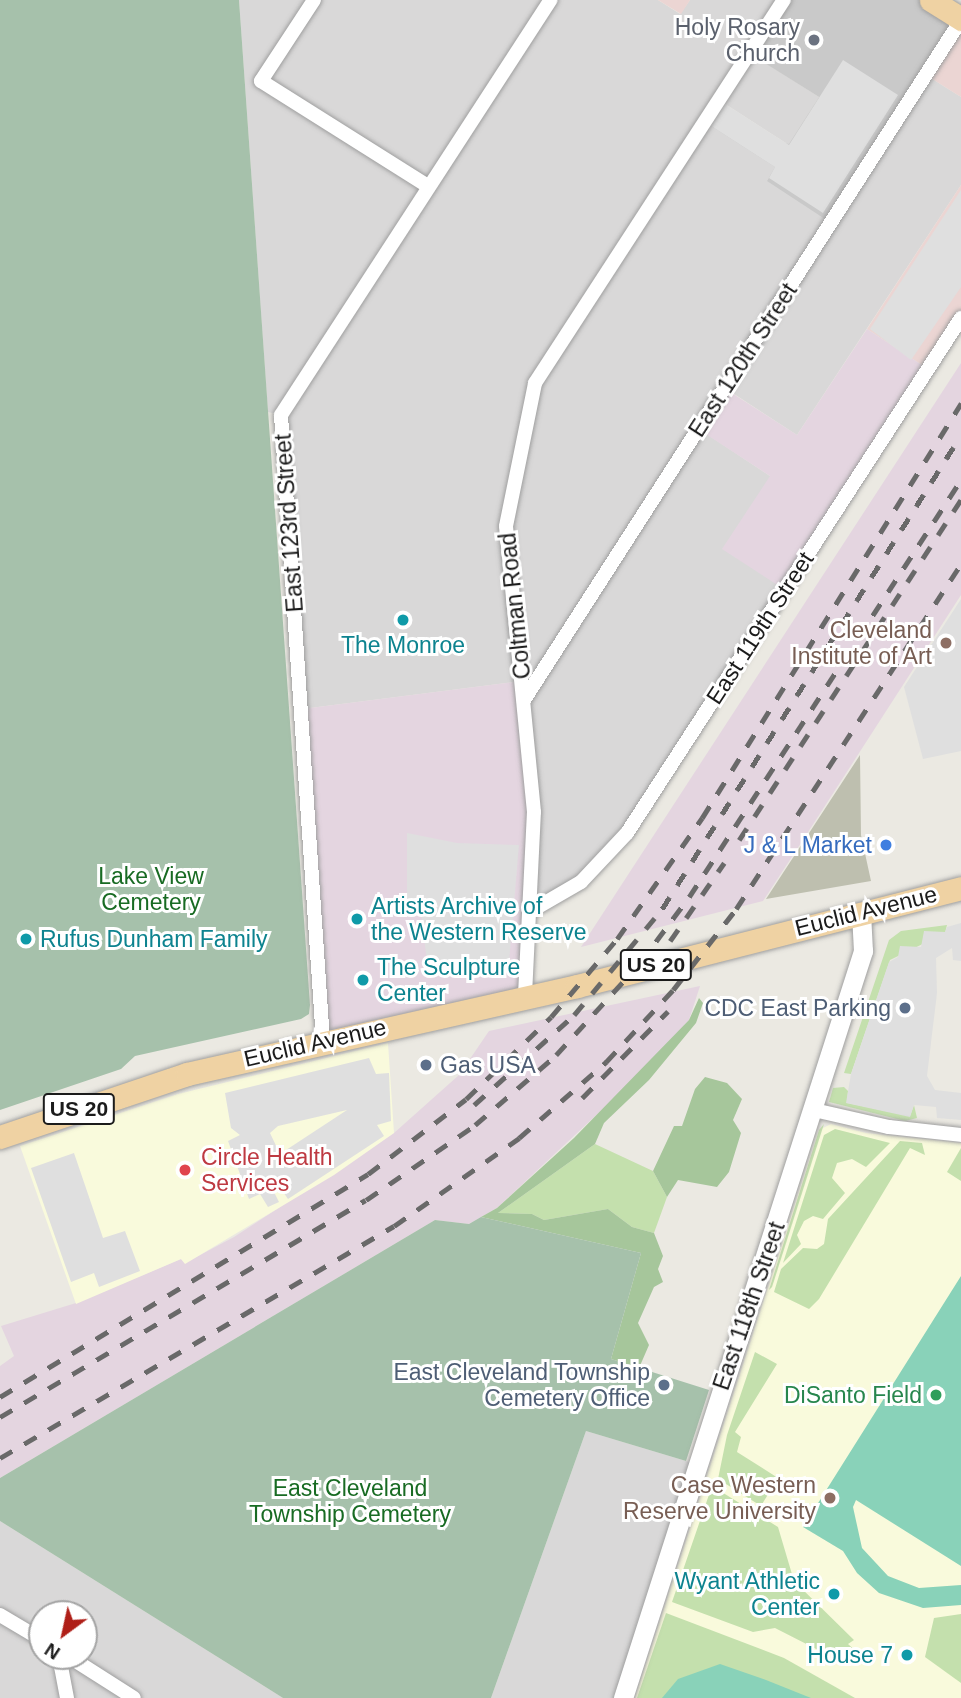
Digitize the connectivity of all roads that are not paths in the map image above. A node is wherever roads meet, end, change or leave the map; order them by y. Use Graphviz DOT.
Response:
graph roads {
  1 [pos="314,0"];
  2 [pos="550,0"];
  3 [pos="784,0"];
  4 [pos="931,0"];
  5 [pos="961,20"];
  6 [pos="428,186"];
  7 [pos="961,318"];
  8 [pos="524,699"];
  9 [pos="961,888"];
  10 [pos="531,911"];
  11 [pos="861,912"];
  12 [pos="525,995"];
  13 [pos="323,1041"];
  14 [pos="814,1110"];
  15 [pos="961,1135"];
  16 [pos="0,1137"];
  17 [pos="0,1615"];
  18 [pos="28,1632"];
  19 [pos="62,1670"];
  20 [pos="90,1670"];
  21 [pos="67,1698"];
  22 [pos="134,1698"];
  23 [pos="623,1698"];
  1 -- 6 [label="street"];
  2 -- 6 [label="street, East 123rd Street"];
  3 -- 8 [label="street, Coltman Road"];
  4 -- 5 [label="main road"];
  5 -- 8 [label="street, East 120th Street"];
  6 -- 13 [label="street, East 123rd Street"];
  7 -- 10 [label="street, East 119th Street"];
  8 -- 10 [label="street, Coltman Road"];
  9 -- 11 [label="main road, Euclid Avenue / US 20"];
  10 -- 12 [label="street, Coltman Road"];
  11 -- 12 [label="main road, Euclid Avenue / US 20"];
  11 -- 14 [label="street, East 118th Street"];
  12 -- 13 [label="main road, Euclid Avenue / US 20"];
  13 -- 16 [label="main road, Euclid Avenue / US 20"];
  14 -- 15 [label="street"];
  14 -- 23 [label="street, East 118th Street"];
  17 -- 18 [label="street"];
  19 -- 21 [label="street"];
  20 -- 22 [label="street"];
}
